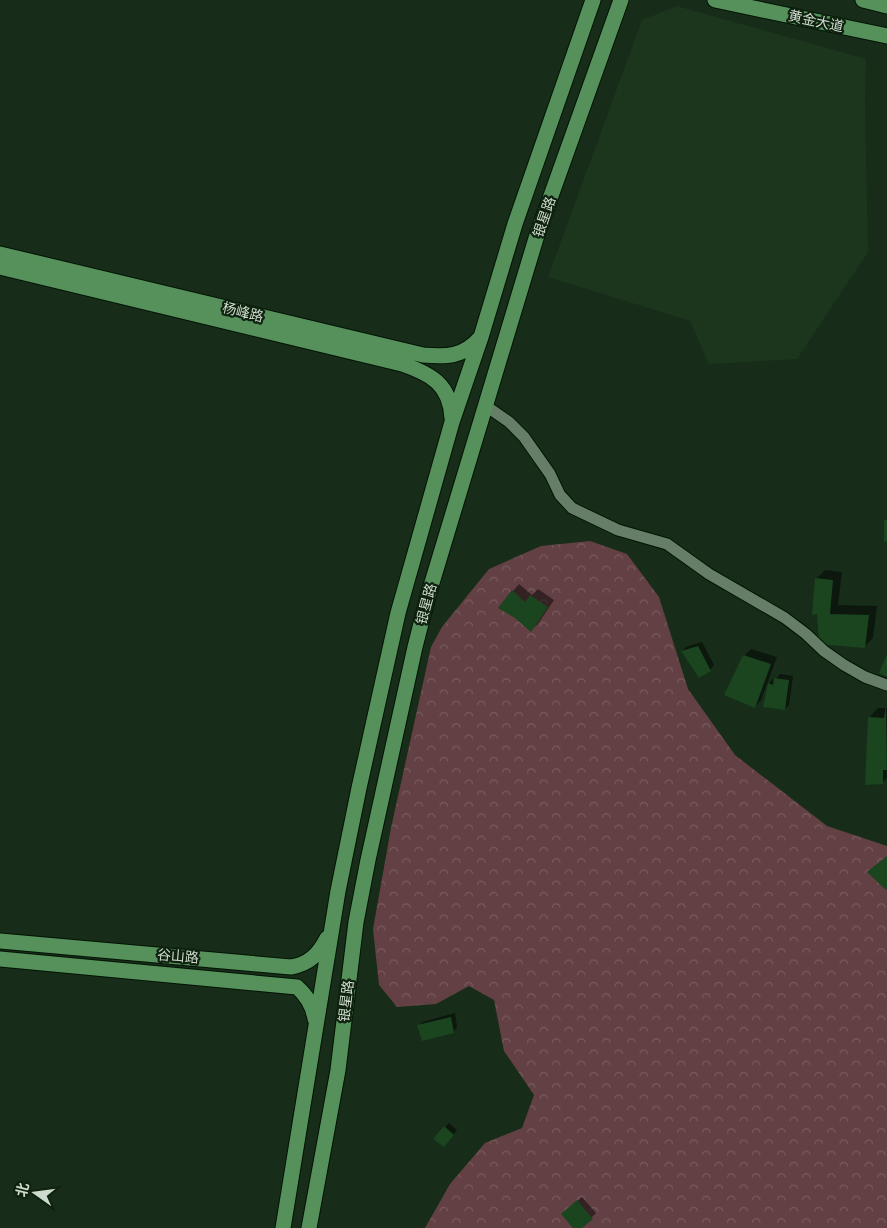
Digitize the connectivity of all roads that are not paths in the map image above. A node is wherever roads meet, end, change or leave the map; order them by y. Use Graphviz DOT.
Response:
graph roads {
  1 [pos="594,0"];
  2 [pos="621,0"];
  3 [pos="715,0"];
  4 [pos="863,0"];
  5 [pos="887,6"];
  6 [pos="887,36"];
  7 [pos="0,254"];
  8 [pos="0,267"];
  9 [pos="481,336"];
  10 [pos="486,406"];
  11 [pos="452,422"];
  12 [pos="887,685"];
  13 [pos="332,923"];
  14 [pos="0,941"];
  15 [pos="0,959"];
  16 [pos="316,1032"];
  17 [pos="283,1228"];
  18 [pos="309,1228"];
  1 -- 9 [label="main road, 银星路"];
  2 -- 10 [label="main road, 银星路"];
  3 -- 6 [label="main road, 黄金大道"];
  4 -- 5 [label="main road"];
  7 -- 9 [label="main road, 杨峰路"];
  8 -- 11 [label="main road, 杨峰路"];
  9 -- 11 [label="main road, 银星路"];
  10 -- 12 [label="street"];
  10 -- 18 [label="main road, 银星路"];
  11 -- 13 [label="main road, 银星路"];
  13 -- 14 [label="main road, 谷山路"];
  13 -- 16 [label="main road, 银星路"];
  15 -- 16 [label="main road, 谷山路"];
  16 -- 17 [label="main road, 银星路"];
}
